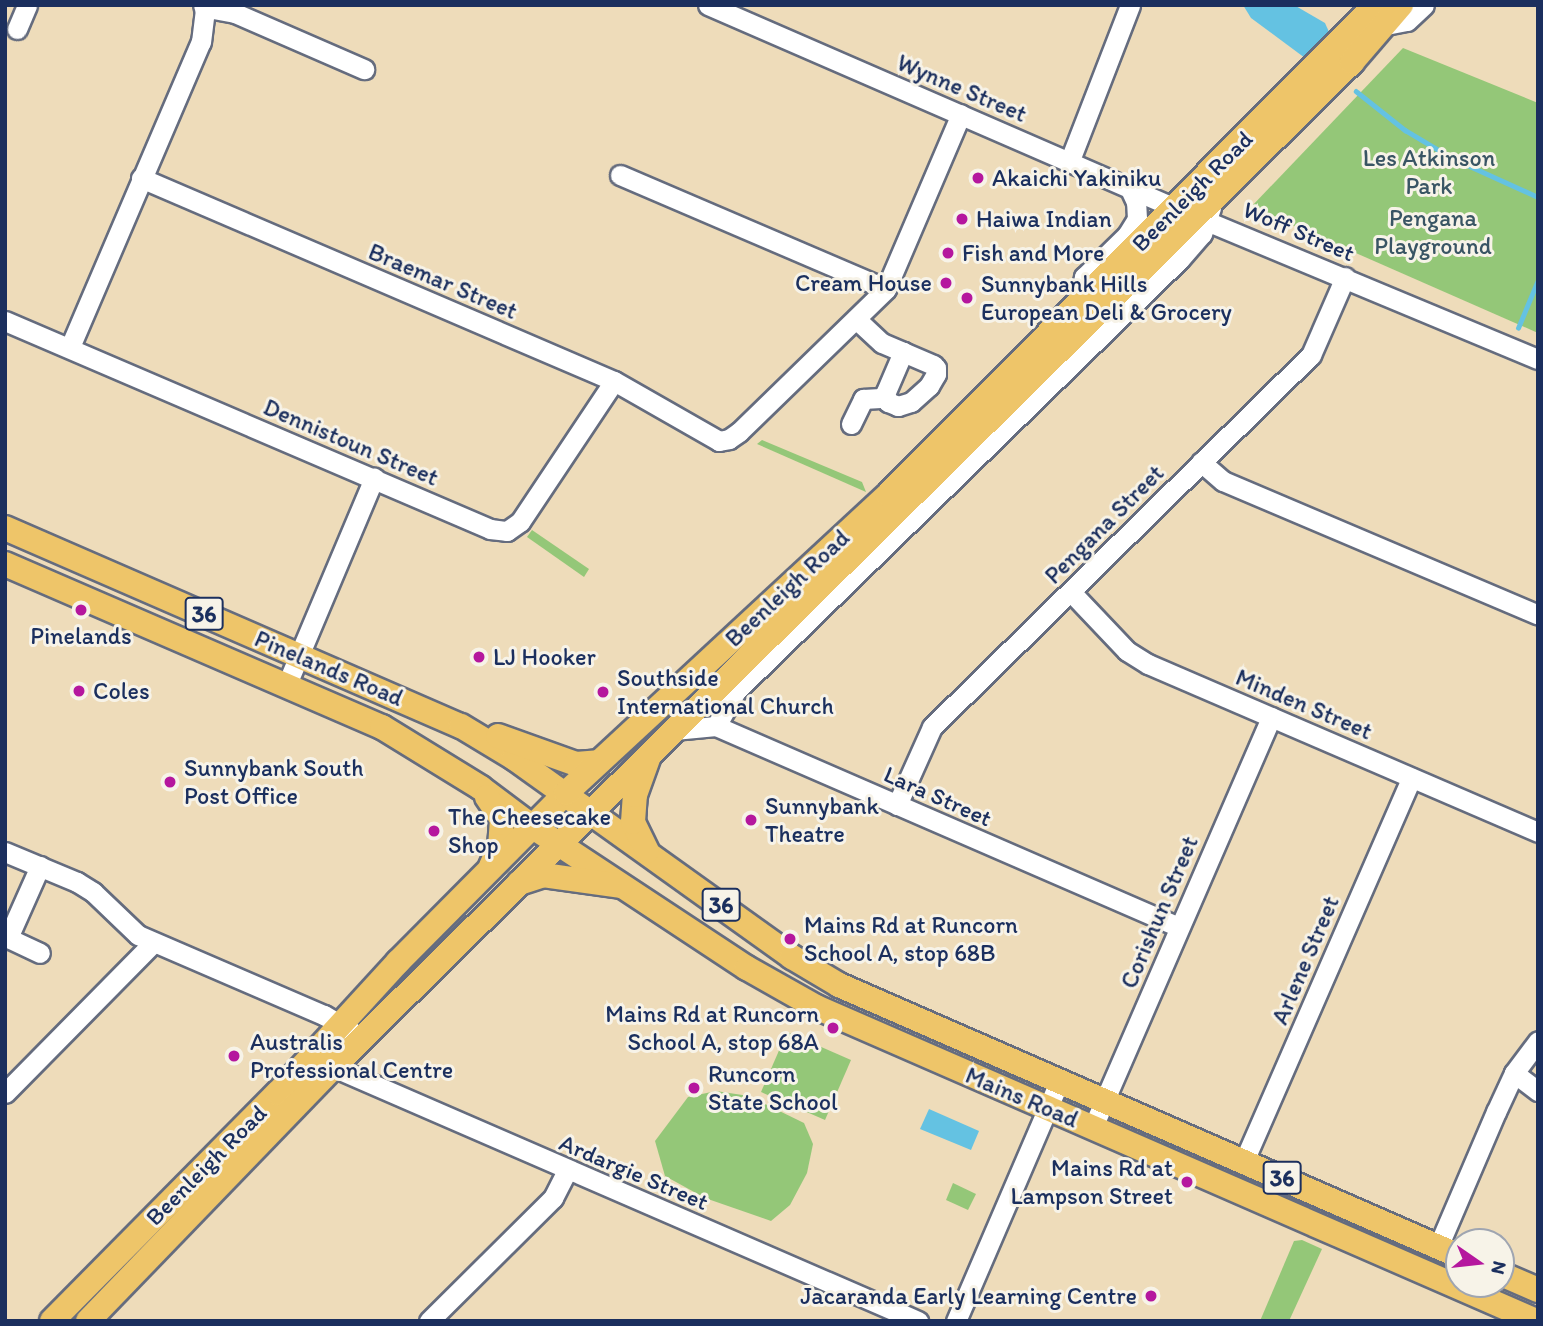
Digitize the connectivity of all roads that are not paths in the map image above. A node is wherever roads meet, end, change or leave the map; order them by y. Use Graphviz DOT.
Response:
graph roads {
  1 [pos="27,5"];
  2 [pos="708,5"];
  3 [pos="1130,5"];
  4 [pos="1424,5"];
  5 [pos="204,8"];
  6 [pos="1387,12"];
  7 [pos="17,29"];
  8 [pos="364,69"];
  9 [pos="961,114"];
  10 [pos="1070,160"];
  11 [pos="621,175"];
  12 [pos="141,178"];
  13 [pos="1129,187"];
  14 [pos="1198,210"];
  15 [pos="1345,277"];
  16 [pos="886,289"];
  17 [pos="1078,305"];
  18 [pos="856,319"];
  19 [pos="5,321"];
  20 [pos="70,348"];
  21 [pos="903,352"];
  22 [pos="1538,359"];
  23 [pos="614,381"];
  24 [pos="885,398"];
  25 [pos="851,424"];
  26 [pos="1201,462"];
  27 [pos="374,478"];
  28 [pos="5,528"];
  29 [pos="5,564"];
  30 [pos="1071,592"];
  31 [pos="1538,615"];
  32 [pos="299,656"];
  33 [pos="287,684"];
  34 [pos="1271,717"];
  35 [pos="461,726"];
  36 [pos="716,726"];
  37 [pos="674,730"];
  38 [pos="650,752"];
  39 [pos="598,762"];
  40 [pos="1411,778"];
  41 [pos="481,788"];
  42 [pos="566,793"];
  43 [pos="897,805"];
  44 [pos="589,811"];
  45 [pos="533,827"];
  46 [pos="1538,832"];
  47 [pos="557,842"];
  48 [pos="5,852"];
  49 [pos="648,854"];
  50 [pos="40,866"];
  51 [pos="488,872"];
  52 [pos="515,885"];
  53 [pos="628,888"];
  54 [pos="1179,928"];
  55 [pos="153,943"];
  56 [pos="40,953"];
  57 [pos="340,1023"];
  58 [pos="361,1039"];
  59 [pos="1538,1041"];
  60 [pos="333,1067"];
  61 [pos="1514,1073"];
  62 [pos="1059,1082"];
  63 [pos="1538,1091"];
  64 [pos="5,1093"];
  65 [pos="1104,1101"];
  66 [pos="1048,1108"];
  67 [pos="1093,1127"];
  68 [pos="1244,1161"];
  69 [pos="566,1170"];
  70 [pos="1457,1228"];
  71 [pos="1445,1249"];
  72 [pos="1515,1280"];
  73 [pos="1538,1290"];
  74 [pos="52,1321"];
  75 [pos="88,1321"];
  76 [pos="429,1321"];
  77 [pos="918,1321"];
  78 [pos="956,1321"];
  79 [pos="1536,1321"];
  1 -- 7 [label="street"];
  2 -- 9 [label="street, Wynne Street"];
  3 -- 10 [label="street"];
  4 -- 6 [label="street, Beenleigh Road"];
  5 -- 8 [label="street"];
  5 -- 12 [label="street"];
  6 -- 14 [label="main road, Beenleigh Road"];
  6 -- 14 [label="main road, Beenleigh Road"];
  9 -- 10 [label="street, Wynne Street"];
  9 -- 16 [label="street"];
  10 -- 13 [label="street, Wynne Street"];
  11 -- 16 [label="street"];
  12 -- 20 [label="street"];
  12 -- 23 [label="street, Braemar Street"];
  13 -- 14 [label="street, Wynne Street"];
  13 -- 17 [label="street"];
  14 -- 15 [label="street, Woff Street"];
  14 -- 17 [label="main road, Beenleigh Road"];
  14 -- 36 [label="street, Beenleigh Road"];
  14 -- 37 [label="main road, Beenleigh Road"];
  15 -- 22 [label="street, Woff Street"];
  15 -- 26 [label="street, Pengana Street"];
  16 -- 18 [label="street"];
  17 -- 39 [label="main road, Beenleigh Road"];
  18 -- 21 [label="street"];
  18 -- 23 [label="street, Braemar Street"];
  19 -- 20 [label="street, Dennistoun Street"];
  20 -- 27 [label="street, Dennistoun Street"];
  21 -- 24 [label="street"];
  21 -- 24 [label="street"];
  23 -- 27 [label="street, Dennistoun Street"];
  24 -- 25 [label="street"];
  26 -- 30 [label="street, Pengana Street"];
  26 -- 31 [label="street"];
  27 -- 32 [label="street"];
  28 -- 32 [label="main road, Pinelands Road / 36"];
  29 -- 33 [label="main road, Pinelands Road / 36"];
  30 -- 34 [label="street, Minden Street"];
  30 -- 43 [label="street, Pengana Street"];
  32 -- 33 [label="street"];
  32 -- 35 [label="main road, Pinelands Road / 36"];
  33 -- 41 [label="main road, Pinelands Road / 36"];
  34 -- 40 [label="street, Minden Street"];
  34 -- 54 [label="street, Corishun Street"];
  35 -- 39 [label="main road"];
  35 -- 42 [label="main road, Pinelands Road / 36"];
  36 -- 37 [label="street, Lara Street"];
  36 -- 43 [label="street, Lara Street"];
  37 -- 38 [label="main road, Beenleigh Road"];
  38 -- 44 [label="main road, Beenleigh Road"];
  38 -- 49 [label="main road"];
  39 -- 42 [label="main road, Beenleigh Road"];
  40 -- 46 [label="street, Minden Street"];
  40 -- 68 [label="street, Arlene Street"];
  41 -- 45 [label="main road, Pinelands Road / 36"];
  41 -- 51 [label="main road"];
  42 -- 44 [label="main road, Mains Road / 36"];
  42 -- 45 [label="main road, Beenleigh Road"];
  43 -- 54 [label="street, Lara Street"];
  44 -- 47 [label="main road, Beenleigh Road"];
  44 -- 49 [label="main road, Mains Road / 36"];
  45 -- 47 [label="main road, Mains Road / 36"];
  45 -- 51 [label="main road, Beenleigh Road"];
  47 -- 52 [label="main road, Beenleigh Road"];
  47 -- 53 [label="main road, Mains Road / 36"];
  48 -- 50 [label="street"];
  49 -- 62 [label="main road, Mains Road / 36"];
  50 -- 55 [label="street"];
  50 -- 56 [label="street"];
  51 -- 57 [label="main road, Beenleigh Road"];
  52 -- 53 [label="main road"];
  52 -- 58 [label="main road, Beenleigh Road"];
  53 -- 66 [label="main road, Mains Road / 36"];
  54 -- 65 [label="street, Corishun Street"];
  55 -- 57 [label="street"];
  55 -- 64 [label="street"];
  57 -- 58 [label="street"];
  57 -- 74 [label="main road, Beenleigh Road"];
  58 -- 60 [label="main road, Beenleigh Road"];
  59 -- 61 [label="street"];
  60 -- 69 [label="street, Ardargie Street"];
  60 -- 75 [label="main road, Beenleigh Road"];
  61 -- 63 [label="street"];
  61 -- 70 [label="street"];
  62 -- 65 [label="main road, Mains Road / 36"];
  62 -- 66 [label="street"];
  65 -- 67 [label="street, Corishun Street"];
  65 -- 68 [label="main road, Mains Road / 36"];
  66 -- 67 [label="main road, Mains Road / 36"];
  66 -- 78 [label="street"];
  67 -- 79 [label="main road, Mains Road / 36"];
  68 -- 71 [label="main road, Mains Road / 36"];
  69 -- 76 [label="street"];
  69 -- 77 [label="street, Ardargie Street"];
  72 -- 73 [label="main road"];
}
